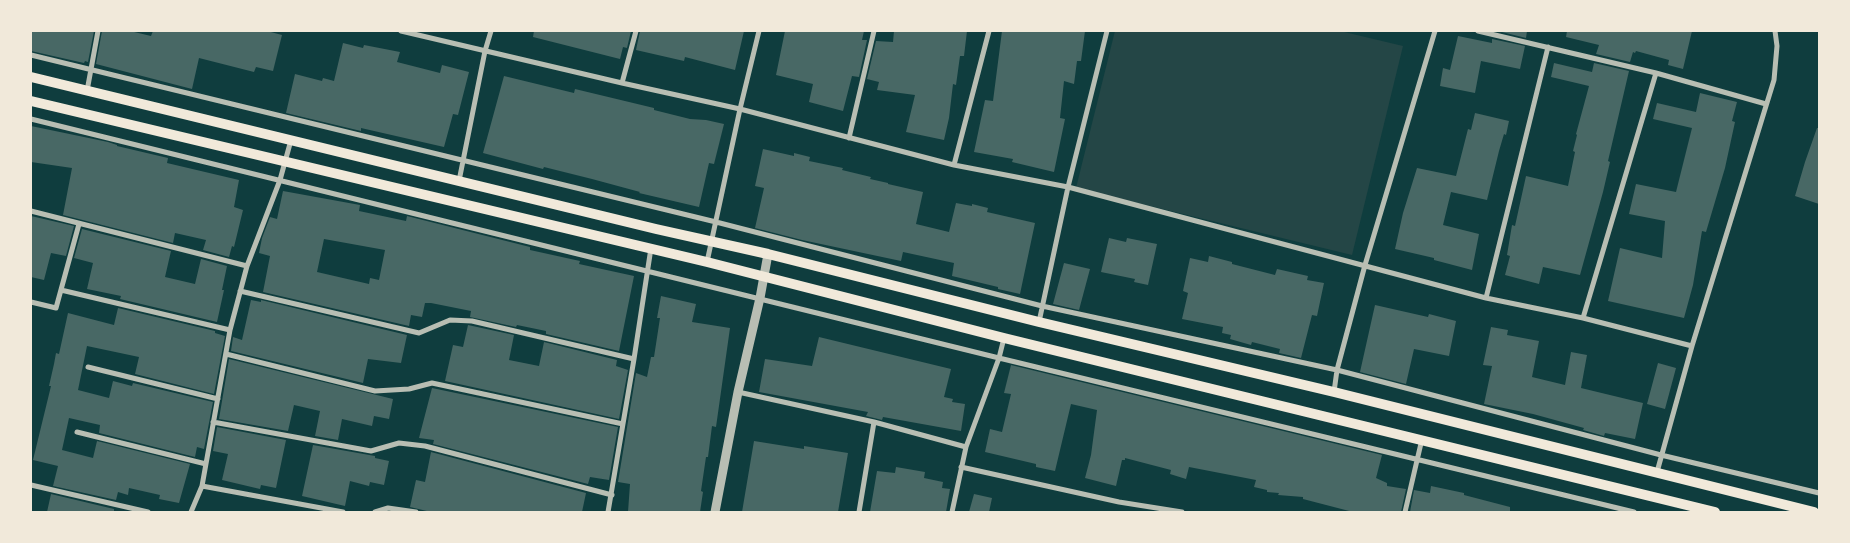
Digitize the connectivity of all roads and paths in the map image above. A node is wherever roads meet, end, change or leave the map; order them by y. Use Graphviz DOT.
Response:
graph roads {
  1 [pos="98,31"];
  2 [pos="401,31"];
  3 [pos="492,31"];
  4 [pos="636,31"];
  5 [pos="759,31"];
  6 [pos="874,31"];
  7 [pos="989,31"];
  8 [pos="1107,31"];
  9 [pos="1435,31"];
  10 [pos="1478,31"];
  11 [pos="1775,31"];
  12 [pos="1548,47"];
  13 [pos="485,51"];
  14 [pos="31,55"];
  15 [pos="92,69"];
  16 [pos="1656,73"];
  17 [pos="31,77"];
  18 [pos="622,83"];
  19 [pos="87,91"];
  20 [pos="31,102"];
  21 [pos="1766,104"];
  22 [pos="740,109"];
  23 [pos="31,119"];
  24 [pos="849,138"];
  25 [pos="291,140"];
  26 [pos="463,159"];
  27 [pos="286,162"];
  28 [pos="954,165"];
  29 [pos="280,180"];
  30 [pos="459,181"];
  31 [pos="1068,187"];
  32 [pos="31,211"];
  33 [pos="716,222"];
  34 [pos="79,224"];
  35 [pos="711,242"];
  36 [pos="651,248"];
  37 [pos="768,254"];
  38 [pos="707,262"];
  39 [pos="1365,265"];
  40 [pos="247,266"];
  41 [pos="647,270"];
  42 [pos="764,276"];
  43 [pos="61,290"];
  44 [pos="240,291"];
  45 [pos="760,298"];
  46 [pos="1486,298"];
  47 [pos="31,302"];
  48 [pos="1042,306"];
  49 [pos="1583,318"];
  50 [pos="1039,322"];
  51 [pos="230,330"];
  52 [pos="1004,338"];
  53 [pos="1692,346"];
  54 [pos="226,354"];
  55 [pos="999,358"];
  56 [pos="634,359"];
  57 [pos="88,366"];
  58 [pos="1337,370"];
  59 [pos="738,392"];
  60 [pos="1334,392"];
  61 [pos="218,399"];
  62 [pos="213,422"];
  63 [pos="874,422"];
  64 [pos="623,424"];
  65 [pos="77,432"];
  66 [pos="1422,439"];
  67 [pos="966,447"];
  68 [pos="1661,455"];
  69 [pos="1418,459"];
  70 [pos="206,464"];
  71 [pos="961,467"];
  72 [pos="1657,472"];
  73 [pos="31,485"];
  74 [pos="202,486"];
  75 [pos="1819,493"];
  76 [pos="612,494"];
  77 [pos="148,512"];
  78 [pos="191,512"];
  79 [pos="343,512"];
  80 [pos="375,512"];
  81 [pos="416,512"];
  82 [pos="608,512"];
  83 [pos="716,512"];
  84 [pos="859,512"];
  85 [pos="952,512"];
  86 [pos="1182,512"];
  87 [pos="1406,512"];
  88 [pos="1634,512"];
  89 [pos="1715,512"];
  90 [pos="1814,512"];
  1 -- 15 [label="street"];
  2 -- 13 [label="street"];
  3 -- 13 [label="street"];
  4 -- 18 [label="street"];
  5 -- 22 [label="street"];
  6 -- 24 [label="street"];
  7 -- 28 [label="street"];
  8 -- 31 [label="street"];
  9 -- 39 [label="street"];
  10 -- 12 [label="street"];
  11 -- 21 [label="street"];
  12 -- 16 [label="street"];
  12 -- 46 [label="street"];
  13 -- 18 [label="street"];
  13 -- 26 [label="street"];
  14 -- 15 [label="street"];
  15 -- 19 [label="street"];
  15 -- 26 [label="street"];
  16 -- 21 [label="street"];
  16 -- 49 [label="street"];
  17 -- 19 [label="main road"];
  18 -- 22 [label="street"];
  19 -- 25 [label="main road"];
  20 -- 27 [label="main road"];
  21 -- 53 [label="street"];
  22 -- 24 [label="street"];
  22 -- 33 [label="street"];
  23 -- 29 [label="street"];
  24 -- 28 [label="street"];
  25 -- 27 [label="street"];
  25 -- 30 [label="main road"];
  26 -- 30 [label="street"];
  26 -- 33 [label="street"];
  27 -- 29 [label="street"];
  27 -- 36 [label="main road"];
  28 -- 31 [label="street"];
  29 -- 40 [label="street"];
  29 -- 41 [label="street"];
  30 -- 35 [label="main road"];
  31 -- 39 [label="street"];
  31 -- 48 [label="street"];
  32 -- 34 [label="street"];
  33 -- 35 [label="street"];
  33 -- 48 [label="street"];
  34 -- 40 [label="street"];
  34 -- 43 [label="street"];
  35 -- 37 [label="main road"];
  35 -- 38 [label="street"];
  36 -- 38 [label="main road"];
  36 -- 41 [label="street"];
  37 -- 42 [label="street"];
  37 -- 50 [label="main road"];
  38 -- 42 [label="main road"];
  39 -- 46 [label="street"];
  39 -- 58 [label="street"];
  40 -- 44 [label="street"];
  41 -- 45 [label="street"];
  41 -- 56 [label="street"];
  42 -- 45 [label="street"];
  42 -- 52 [label="main road"];
  43 -- 47 [label="street"];
  43 -- 51 [label="street"];
  44 -- 51 [label="street"];
  44 -- 56 [label="street"];
  45 -- 55 [label="street"];
  45 -- 59 [label="street"];
  46 -- 49 [label="street"];
  48 -- 50 [label="street"];
  48 -- 58 [label="street"];
  49 -- 53 [label="street"];
  50 -- 60 [label="main road"];
  51 -- 54 [label="street"];
  52 -- 55 [label="street"];
  52 -- 66 [label="main road"];
  53 -- 68 [label="street"];
  54 -- 61 [label="street"];
  54 -- 64 [label="street"];
  55 -- 67 [label="street"];
  55 -- 69 [label="street"];
  56 -- 64 [label="street"];
  57 -- 61 [label="street"];
  58 -- 60 [label="street"];
  58 -- 68 [label="street"];
  59 -- 63 [label="street"];
  59 -- 83 [label="street"];
  60 -- 72 [label="main road"];
  61 -- 62 [label="street"];
  62 -- 70 [label="street"];
  62 -- 76 [label="street"];
  63 -- 67 [label="street"];
  63 -- 84 [label="street"];
  64 -- 76 [label="street"];
  65 -- 70 [label="street"];
  66 -- 69 [label="street"];
  66 -- 89 [label="main road"];
  67 -- 71 [label="street"];
  68 -- 72 [label="street"];
  68 -- 75 [label="street"];
  69 -- 87 [label="street"];
  69 -- 88 [label="street"];
  70 -- 74 [label="street"];
  71 -- 85 [label="street"];
  71 -- 86 [label="street"];
  72 -- 90 [label="main road"];
  73 -- 77 [label="street"];
  74 -- 78 [label="street"];
  74 -- 79 [label="street"];
  76 -- 82 [label="street"];
  80 -- 81 [label="street"];
}
